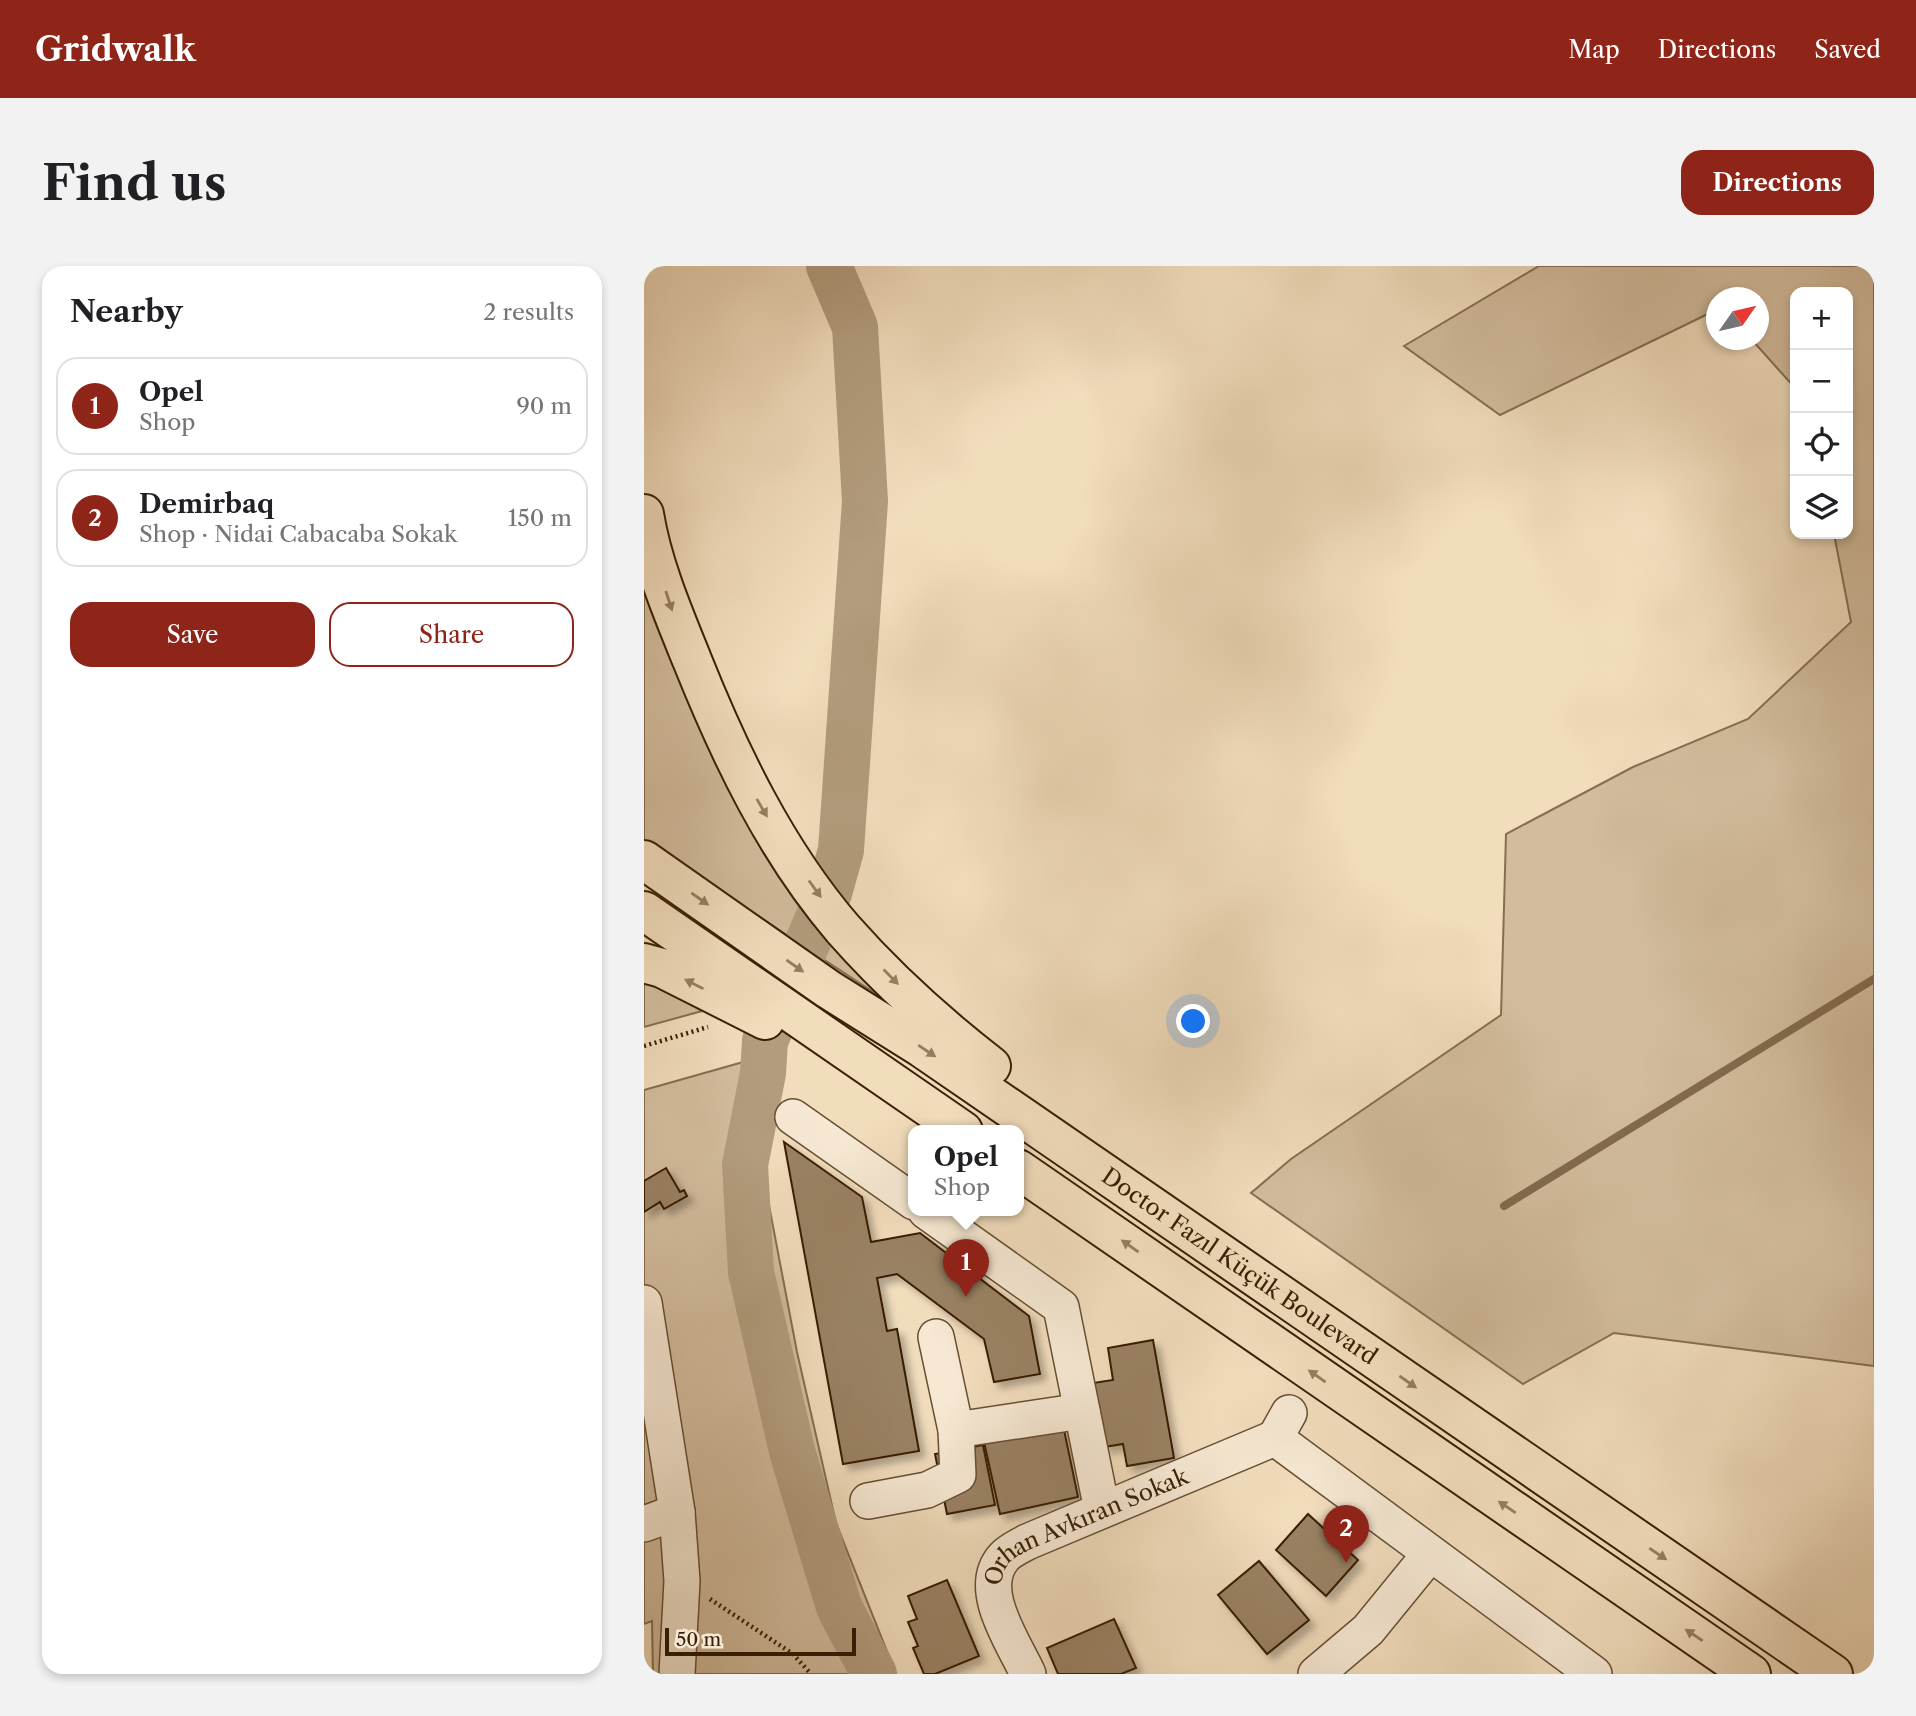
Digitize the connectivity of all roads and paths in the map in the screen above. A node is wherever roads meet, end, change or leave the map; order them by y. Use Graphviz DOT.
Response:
graph roads {
  1 [pos="646,525"];
  2 [pos="644,860"];
  3 [pos="644,911"];
  4 [pos="644,963"];
  5 [pos="739,992"];
  6 [pos="644,1046"];
  7 [pos="793,1117"];
  8 [pos="954,1125"];
  9 [pos="1024,1173"];
  10 [pos="908,1198"];
  11 [pos="933,1216"];
  12 [pos="1171,1217"];
  13 [pos="644,1303"];
  14 [pos="936,1337"];
  15 [pos="1082,1411"];
  16 [pos="956,1430"];
  17 [pos="868,1501"];
  18 [pos="1102,1510"];
  19 [pos="677,1511"];
  20 [pos="644,1524"];
  21 [pos="1430,1554"];
  22 [pos="682,1581"];
  23 [pos="677,1674"];
  24 [pos="811,1674"];
  25 [pos="1028,1674"];
  26 [pos="1316,1674"];
  27 [pos="1594,1674"];
  28 [pos="1751,1674"];
  29 [pos="1833,1674"];
  1 -- 12 [label="highway, one-way"];
  2 -- 12 [label="highway, Doctor Fazıl Küçük Boulevard, one-way"];
  3 -- 5 [label="highway"];
  5 -- 4 [label="highway, one-way"];
  5 -- 6 [label="path"];
  5 -- 8 [label="highway"];
  7 -- 10 [label="street"];
  28 -- 9 [label="highway, Doctor Fazıl Küçük Boulevard, one-way"];
  11 -- 15 [label="street"];
  12 -- 29 [label="highway, Doctor Fazıl Küçük Boulevard, one-way"];
  13 -- 19 [label="street"];
  14 -- 16 [label="street"];
  15 -- 16 [label="street"];
  15 -- 18 [label="street"];
  16 -- 17 [label="street"];
  18 -- 21 [label="street, Orhan Avkıran Sokak"];
  18 -- 25 [label="street, Orhan Avkıran Sokak"];
  19 -- 20 [label="street"];
  19 -- 22 [label="street"];
  21 -- 26 [label="street"];
  21 -- 27 [label="street"];
  22 -- 23 [label="street"];
  22 -- 24 [label="path"];
}
